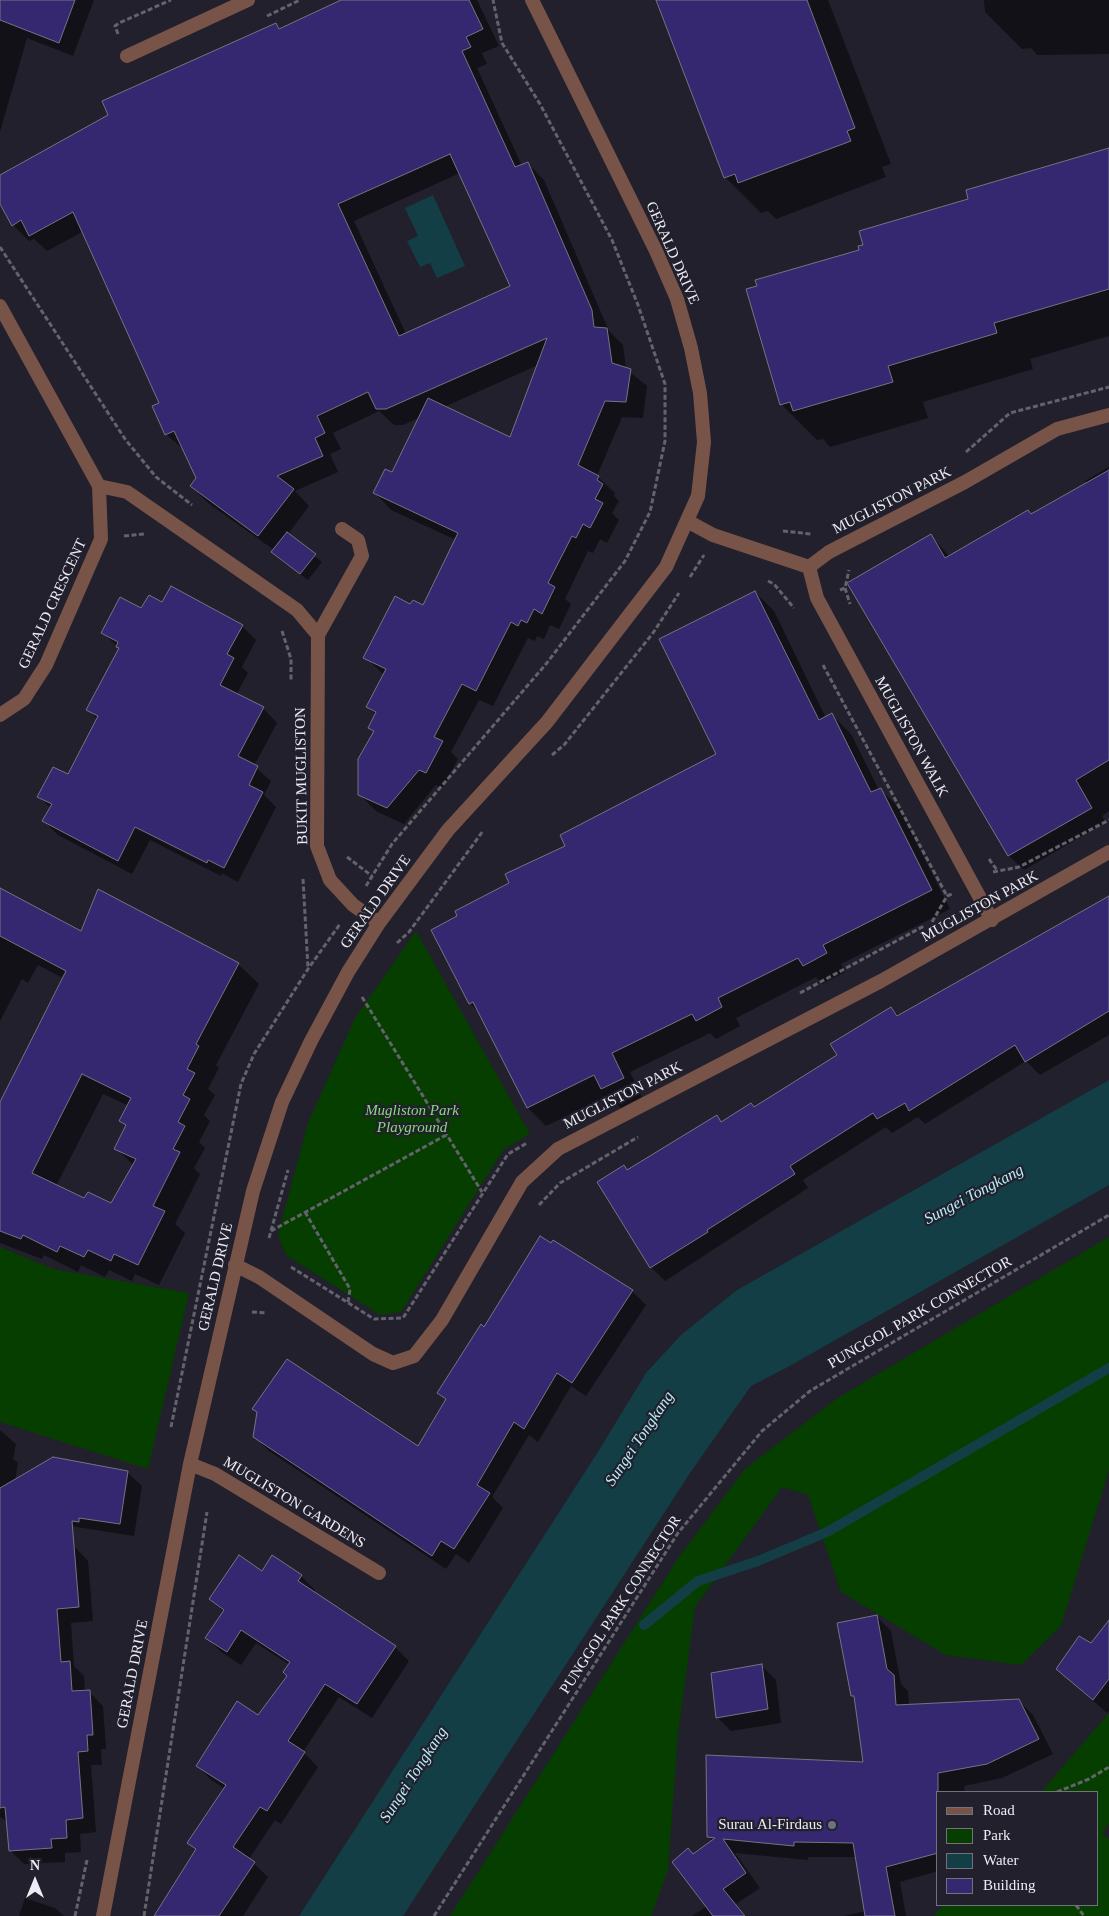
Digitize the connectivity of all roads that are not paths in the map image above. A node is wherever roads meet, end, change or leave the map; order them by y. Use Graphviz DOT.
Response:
graph roads {
  1 [pos="248,0"];
  2 [pos="532,0"];
  3 [pos="127,56"];
  4 [pos="0,306"];
  5 [pos="1109,415"];
  6 [pos="99,486"];
  7 [pos="689,522"];
  8 [pos="342,529"];
  9 [pos="809,567"];
  10 [pos="318,635"];
  11 [pos="0,715"];
  12 [pos="1109,852"];
  13 [pos="992,920"];
  14 [pos="379,922"];
  15 [pos="235,1265"];
  16 [pos="190,1464"];
  17 [pos="379,1573"];
  18 [pos="103,1916"];
  1 -- 3 [label="street"];
  2 -- 7 [label="street, GERALD DRIVE"];
  4 -- 6 [label="street, GERALD CRESCENT"];
  5 -- 9 [label="street, MUGLISTON PARK"];
  6 -- 10 [label="street"];
  6 -- 11 [label="street, GERALD CRESCENT"];
  7 -- 9 [label="street"];
  7 -- 14 [label="street, GERALD DRIVE"];
  8 -- 10 [label="street, BUKIT MUGLISTON"];
  9 -- 13 [label="street, MUGLISTON WALK"];
  10 -- 14 [label="street, BUKIT MUGLISTON"];
  12 -- 13 [label="street, MUGLISTON PARK"];
  13 -- 15 [label="street, MUGLISTON PARK"];
  14 -- 15 [label="street, GERALD DRIVE"];
  15 -- 16 [label="street, GERALD DRIVE"];
  16 -- 17 [label="street, MUGLISTON GARDENS"];
  16 -- 18 [label="street, GERALD DRIVE"];
}
